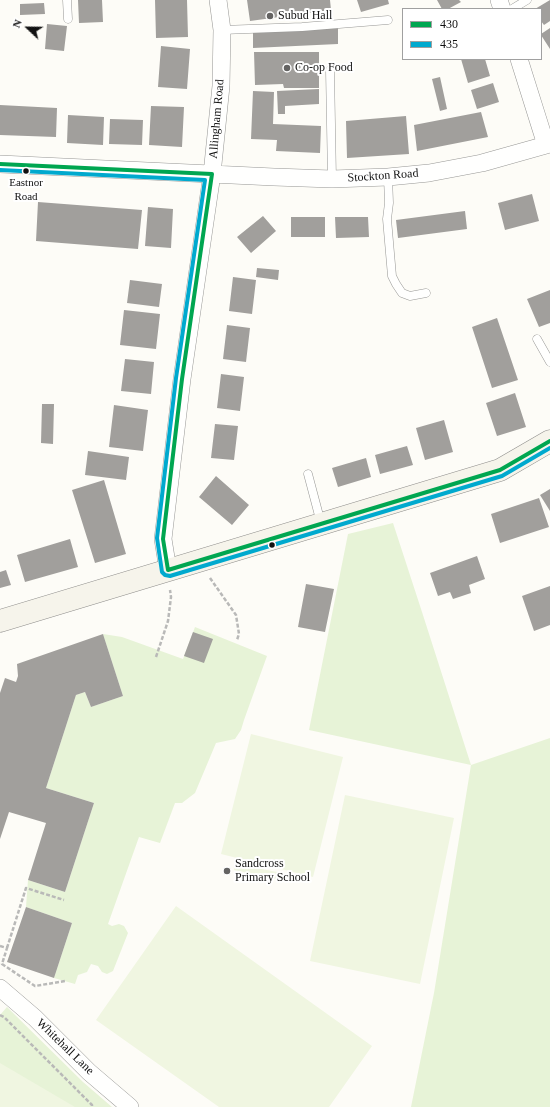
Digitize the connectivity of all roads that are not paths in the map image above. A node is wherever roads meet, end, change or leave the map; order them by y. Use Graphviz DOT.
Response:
graph roads {
  1 [pos="67,0"];
  2 [pos="218,0"];
  3 [pos="527,0"];
  4 [pos="514,8"];
  5 [pos="68,19"];
  6 [pos="388,20"];
  7 [pos="222,30"];
  8 [pos="519,60"];
  9 [pos="330,70"];
  10 [pos="548,144"];
  11 [pos="0,164"];
  12 [pos="212,174"];
  13 [pos="388,177"];
  14 [pos="332,179"];
  15 [pos="426,293"];
  16 [pos="537,339"];
  17 [pos="550,362"];
  18 [pos="550,441"];
  19 [pos="308,474"];
  20 [pos="322,524"];
  21 [pos="168,570"];
  22 [pos="0,621"];
  23 [pos="0,988"];
  24 [pos="130,1107"];
  1 -- 5 [label="lane"];
  2 -- 7 [label="street, Allingham Road"];
  3 -- 4 [label="lane"];
  6 -- 7 [label="lane"];
  7 -- 12 [label="street, Allingham Road"];
  8 -- 10 [label="street"];
  9 -- 14 [label="lane"];
  10 -- 13 [label="street, Stockton Road"];
  11 -- 12 [label="street"];
  12 -- 14 [label="street, Stockton Road"];
  12 -- 21 [label="street, Allingham Road"];
  13 -- 14 [label="street, Stockton Road"];
  13 -- 15 [label="lane"];
  16 -- 17 [label="lane"];
  18 -- 20 [label="street"];
  19 -- 20 [label="lane"];
  20 -- 21 [label="street"];
  21 -- 22 [label="street"];
  23 -- 24 [label="street, Whitehall Lane"];
}
